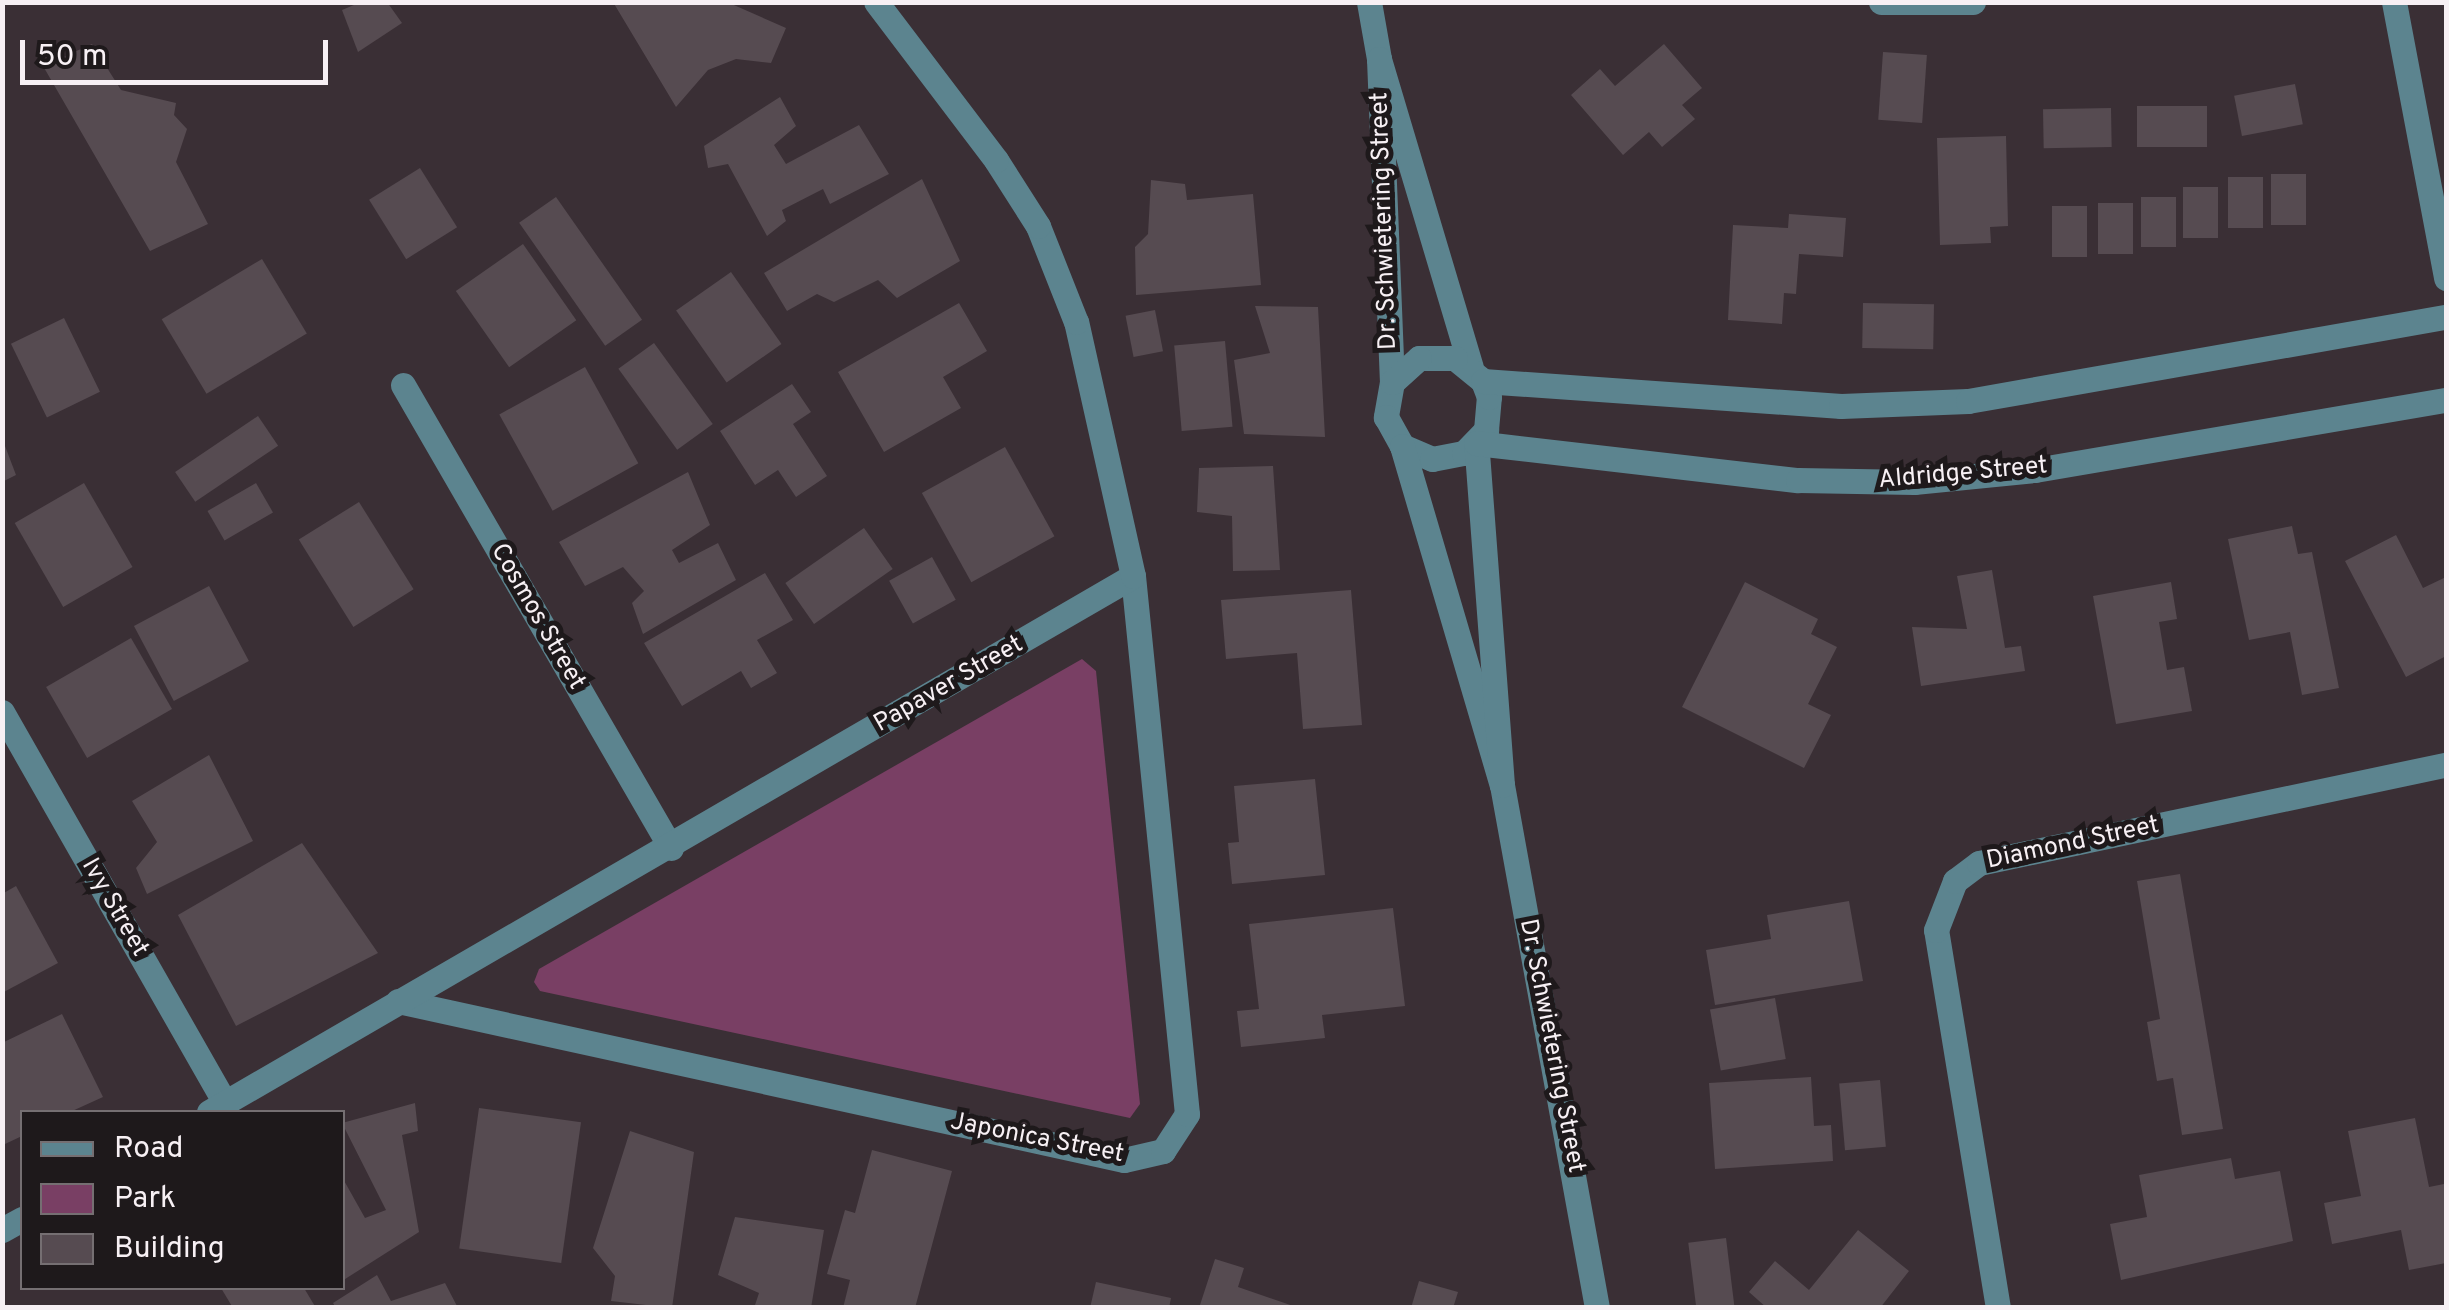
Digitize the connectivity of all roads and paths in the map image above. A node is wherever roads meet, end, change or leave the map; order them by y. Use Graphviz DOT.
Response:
graph roads {
  1 [pos="876,2"];
  2 [pos="1368,2"];
  3 [pos="1881,2"];
  4 [pos="1974,2"];
  5 [pos="2394,2"];
  6 [pos="1378,59"];
  7 [pos="2446,278"];
  8 [pos="2446,316"];
  9 [pos="1477,374"];
  10 [pos="1392,382"];
  11 [pos="403,385"];
  12 [pos="2446,400"];
  13 [pos="1476,443"];
  14 [pos="1402,446"];
  15 [pos="1133,576"];
  16 [pos="2,712"];
  17 [pos="2446,765"];
  18 [pos="1502,785"];
  19 [pos="672,848"];
  20 [pos="398,1001"];
  21 [pos="217,1108"];
  22 [pos="1597,1308"];
  23 [pos="1998,1308"];
  1 -- 15 [label="street"];
  2 -- 6 [label="street, Dr. Schwietering Street"];
  3 -- 4 [label="street"];
  5 -- 7 [label="street"];
  6 -- 9 [label="street, Dr. Schwietering Street"];
  6 -- 10 [label="street, Dr. Schwietering Street"];
  8 -- 9 [label="street"];
  9 -- 10 [label="street"];
  9 -- 13 [label="street"];
  10 -- 14 [label="street"];
  11 -- 19 [label="street, Cosmos Street"];
  12 -- 13 [label="street, Aldridge Street"];
  13 -- 14 [label="street"];
  13 -- 18 [label="street, Dr. Schwietering Street"];
  14 -- 18 [label="street, Dr. Schwietering Street"];
  15 -- 19 [label="street, Papaver Street"];
  15 -- 20 [label="street, Japonica Street"];
  16 -- 21 [label="street, Ivy Street"];
  17 -- 23 [label="street, Diamond Street"];
  18 -- 22 [label="street, Dr. Schwietering Street"];
  19 -- 20 [label="street, Papaver Street"];
  20 -- 21 [label="street, Papaver Street"];
}
